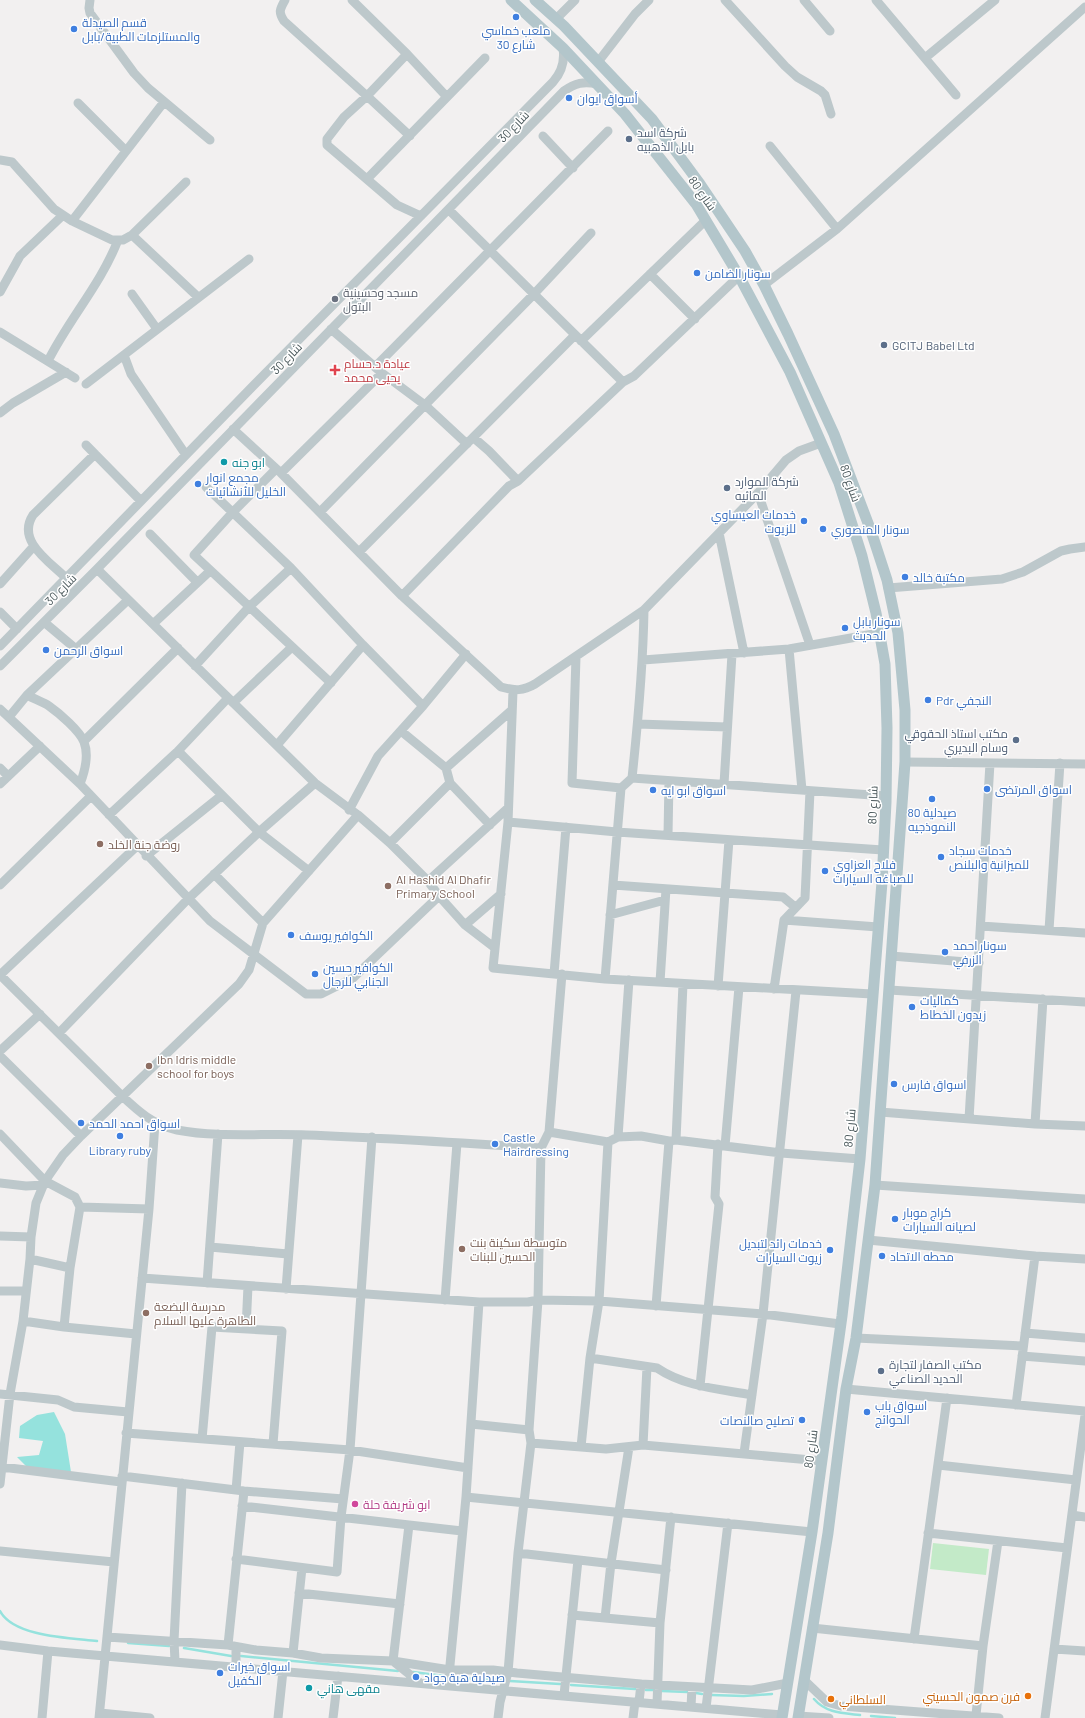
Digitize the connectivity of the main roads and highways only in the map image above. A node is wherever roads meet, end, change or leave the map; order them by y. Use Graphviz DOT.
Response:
graph roads {
  1 [pos="511,0"];
  2 [pos="536,0"];
  3 [pos="865,1092"];
  4 [pos="882,1093"];
  5 [pos="878,1132"];
  6 [pos="862,1133"];
  7 [pos="782,1716"];
  8 [pos="798,1717"];
  1 -- 3 [label="main road, شارع 80"];
  2 -- 4 [label="main road, شارع 80"];
  3 -- 4 [label="main road"];
  3 -- 6 [label="main road, شارع 80"];
  4 -- 5 [label="main road, شارع 80"];
  5 -- 6 [label="main road"];
  5 -- 8 [label="main road, شارع 80"];
  6 -- 7 [label="main road, شارع 80"];
}
